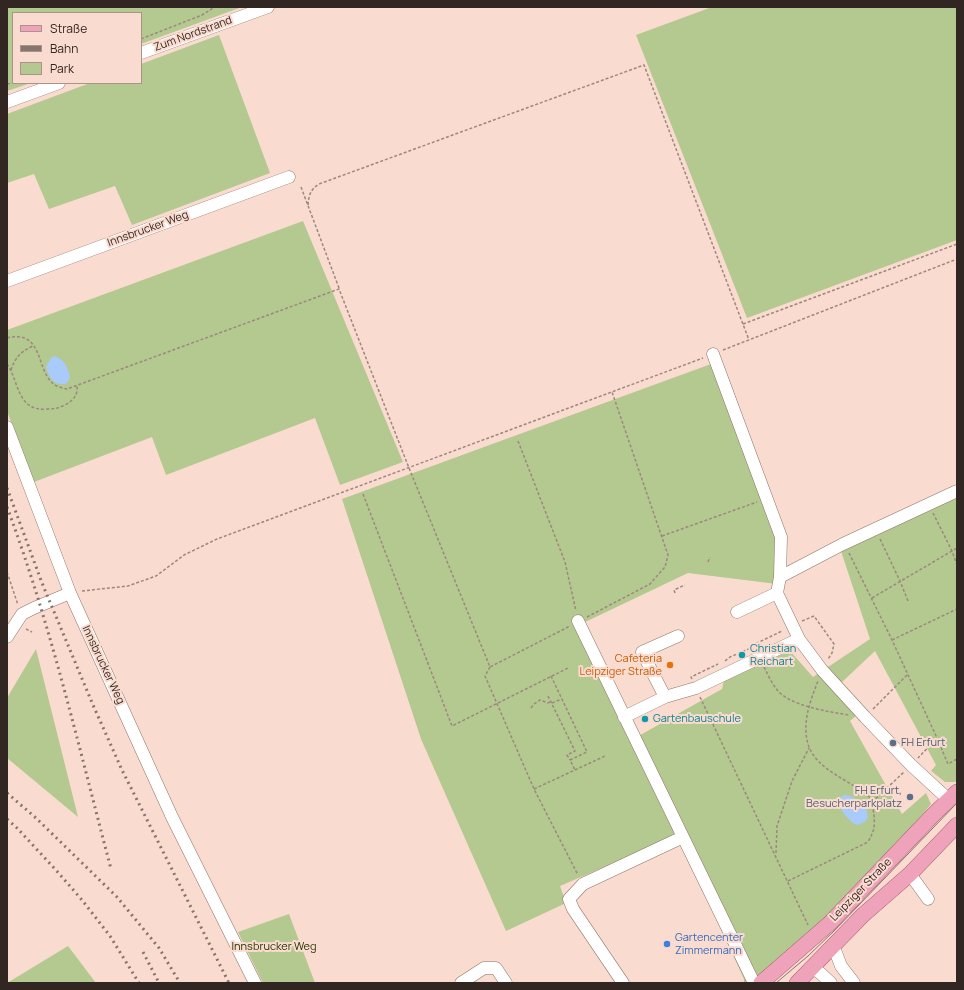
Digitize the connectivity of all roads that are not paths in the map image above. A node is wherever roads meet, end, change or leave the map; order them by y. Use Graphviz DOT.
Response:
graph roads {
  1 [pos="268,7"];
  2 [pos="142,53"];
  3 [pos="56,84"];
  4 [pos="7,102"];
  5 [pos="289,177"];
  6 [pos="7,281"];
  7 [pos="713,354"];
  8 [pos="7,427"];
  9 [pos="957,491"];
  10 [pos="780,577"];
  11 [pos="70,593"];
  12 [pos="777,593"];
  13 [pos="737,612"];
  14 [pos="578,621"];
  15 [pos="678,636"];
  16 [pos="7,638"];
  17 [pos="799,639"];
  18 [pos="665,697"];
  19 [pos="624,717"];
  20 [pos="954,800"];
  21 [pos="957,825"];
  22 [pos="683,837"];
  23 [pos="910,874"];
  24 [pos="928,898"];
  25 [pos="833,945"];
  26 [pos="811,970"];
  27 [pos="255,983"];
  28 [pos="461,983"];
  29 [pos="506,983"];
  30 [pos="623,983"];
  31 [pos="754,983"];
  32 [pos="761,983"];
  33 [pos="797,983"];
  34 [pos="831,983"];
  35 [pos="854,983"];
  1 -- 2 [label="street, Zum Nordstrand"];
  3 -- 4 [label="street"];
  5 -- 6 [label="street, Innsbrucker Weg"];
  7 -- 10 [label="street"];
  8 -- 11 [label="street, Innsbrucker Weg"];
  9 -- 10 [label="street"];
  10 -- 12 [label="street"];
  11 -- 16 [label="street"];
  11 -- 27 [label="street, Innsbrucker Weg"];
  12 -- 13 [label="street"];
  12 -- 17 [label="street"];
  14 -- 19 [label="street"];
  15 -- 18 [label="street"];
  17 -- 18 [label="street"];
  17 -- 20 [label="street"];
  18 -- 19 [label="street"];
  19 -- 22 [label="street"];
  20 -- 32 [label="main road, Leipziger Straße"];
  21 -- 23 [label="main road, Leipziger Straße"];
  22 -- 30 [label="street"];
  22 -- 31 [label="street"];
  23 -- 24 [label="street"];
  23 -- 25 [label="main road, Leipziger Straße"];
  25 -- 26 [label="main road, Leipziger Straße"];
  25 -- 35 [label="street"];
  26 -- 33 [label="main road, Leipziger Straße"];
  26 -- 34 [label="street"];
  28 -- 29 [label="street"];
}
